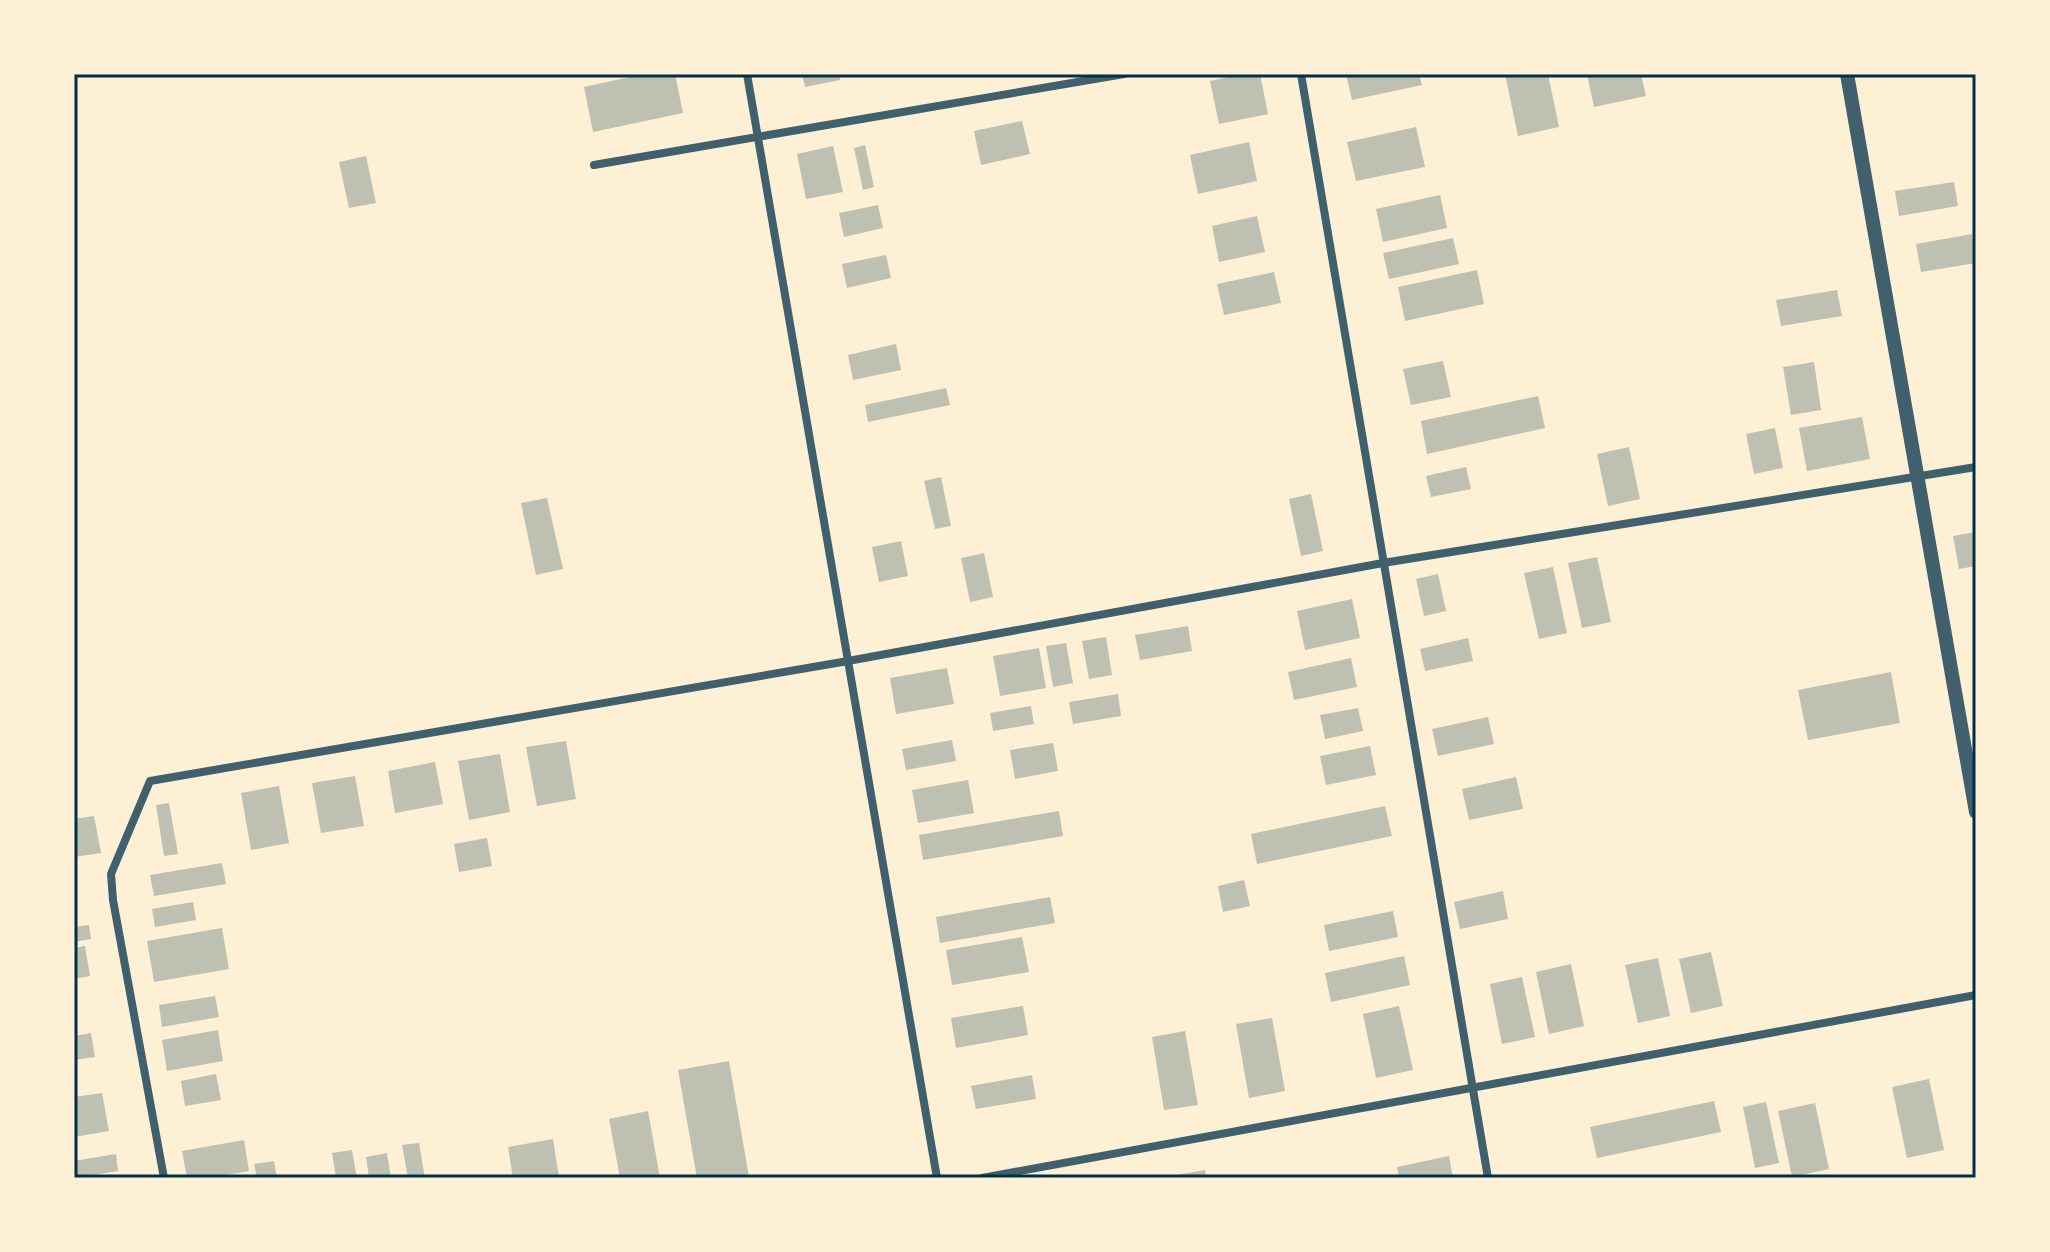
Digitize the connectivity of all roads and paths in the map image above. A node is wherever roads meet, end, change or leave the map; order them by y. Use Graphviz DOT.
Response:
graph roads {
  1 [pos="747,74"];
  2 [pos="1124,74"];
  3 [pos="1301,74"];
  4 [pos="1847,74"];
  5 [pos="758,137"];
  6 [pos="594,165"];
  7 [pos="1976,467"];
  8 [pos="1918,477"];
  9 [pos="1383,563"];
  10 [pos="848,661"];
  11 [pos="1976,812"];
  12 [pos="1976,995"];
  13 [pos="1472,1088"];
  14 [pos="164,1178"];
  15 [pos="937,1178"];
  16 [pos="982,1178"];
  17 [pos="1488,1178"];
  1 -- 5 [label="street"];
  2 -- 5 [label="street"];
  3 -- 9 [label="street"];
  4 -- 8 [label="street"];
  5 -- 6 [label="street"];
  5 -- 10 [label="street"];
  7 -- 8 [label="street"];
  8 -- 9 [label="street"];
  8 -- 11 [label="street"];
  9 -- 10 [label="street"];
  9 -- 13 [label="street"];
  10 -- 14 [label="street"];
  10 -- 15 [label="street"];
  12 -- 13 [label="street"];
  13 -- 16 [label="street"];
  13 -- 17 [label="street"];
}
